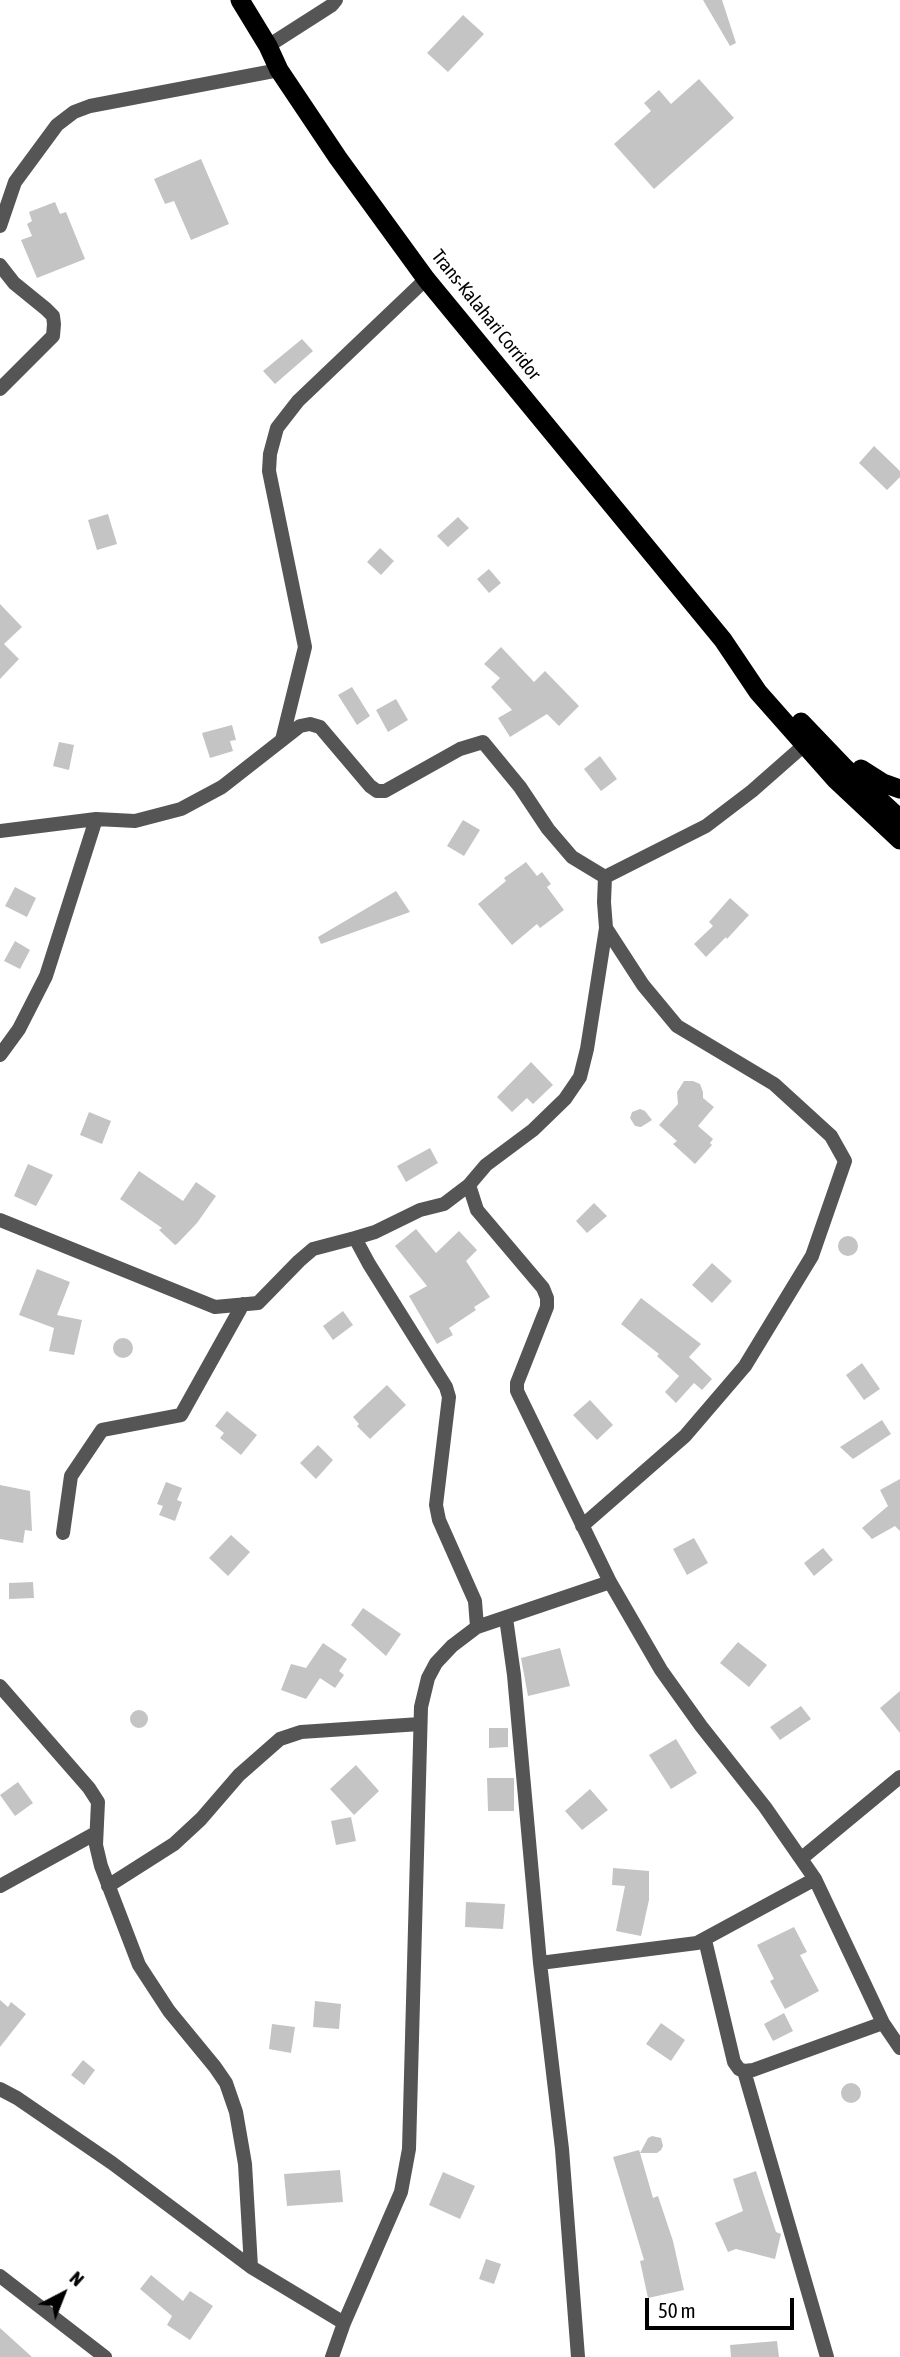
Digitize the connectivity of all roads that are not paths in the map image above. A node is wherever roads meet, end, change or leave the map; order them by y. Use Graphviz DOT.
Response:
graph roads {
  1 [pos="240,0"];
  2 [pos="335,0"];
  3 [pos="268,46"];
  4 [pos="279,70"];
  5 [pos="0,226"];
  6 [pos="0,265"];
  7 [pos="426,279"];
  8 [pos="0,389"];
  9 [pos="282,740"];
  10 [pos="809,741"];
  11 [pos="900,789"];
  12 [pos="96,819"];
  13 [pos="900,819"];
  14 [pos="0,831"];
  15 [pos="900,840"];
  16 [pos="605,877"];
  17 [pos="606,928"];
  18 [pos="0,1055"];
  19 [pos="470,1185"];
  20 [pos="0,1220"];
  21 [pos="355,1238"];
  22 [pos="243,1304"];
  23 [pos="582,1526"];
  24 [pos="63,1533"];
  25 [pos="610,1582"];
  26 [pos="506,1618"];
  27 [pos="477,1627"];
  28 [pos="0,1686"];
  29 [pos="421,1724"];
  30 [pos="900,1777"];
  31 [pos="96,1833"];
  32 [pos="802,1858"];
  33 [pos="815,1879"];
  34 [pos="108,1885"];
  35 [pos="0,1886"];
  36 [pos="705,1940"];
  37 [pos="540,1963"];
  38 [pos="883,2023"];
  39 [pos="900,2048"];
  40 [pos="744,2071"];
  41 [pos="0,2089"];
  42 [pos="251,2267"];
  43 [pos="0,2276"];
  44 [pos="344,2323"];
  45 [pos="105,2357"];
  46 [pos="332,2357"];
  47 [pos="578,2357"];
  48 [pos="827,2357"];
  1 -- 3 [label="highway, Trans-Kalahari Corridor"];
  2 -- 3 [label="street"];
  3 -- 4 [label="highway, Trans-Kalahari Corridor"];
  4 -- 5 [label="street"];
  4 -- 7 [label="highway, Trans-Kalahari Corridor"];
  6 -- 8 [label="street"];
  7 -- 9 [label="street"];
  7 -- 10 [label="highway, Trans-Kalahari Corridor"];
  9 -- 12 [label="street"];
  9 -- 16 [label="street"];
  10 -- 11 [label="highway"];
  10 -- 13 [label="highway, Trans-Kalahari Corridor"];
  10 -- 15 [label="highway, Trans-Kalahari Corridor"];
  10 -- 16 [label="street"];
  12 -- 14 [label="street"];
  12 -- 18 [label="street"];
  16 -- 17 [label="street"];
  17 -- 19 [label="street"];
  17 -- 23 [label="street"];
  19 -- 21 [label="street"];
  19 -- 23 [label="street"];
  20 -- 22 [label="street"];
  21 -- 22 [label="street"];
  21 -- 27 [label="street"];
  22 -- 24 [label="street"];
  23 -- 25 [label="street"];
  25 -- 26 [label="street"];
  25 -- 32 [label="street"];
  26 -- 27 [label="street"];
  26 -- 37 [label="street"];
  27 -- 29 [label="street"];
  28 -- 31 [label="street"];
  29 -- 34 [label="street"];
  29 -- 44 [label="street"];
  30 -- 32 [label="street"];
  31 -- 34 [label="street"];
  31 -- 35 [label="street"];
  32 -- 33 [label="street"];
  33 -- 36 [label="street"];
  33 -- 38 [label="street"];
  34 -- 42 [label="street"];
  36 -- 37 [label="street"];
  36 -- 40 [label="street"];
  37 -- 47 [label="street"];
  38 -- 39 [label="street"];
  38 -- 40 [label="street"];
  40 -- 48 [label="street"];
  41 -- 42 [label="street"];
  42 -- 44 [label="street"];
  43 -- 45 [label="street"];
  44 -- 46 [label="street"];
}
